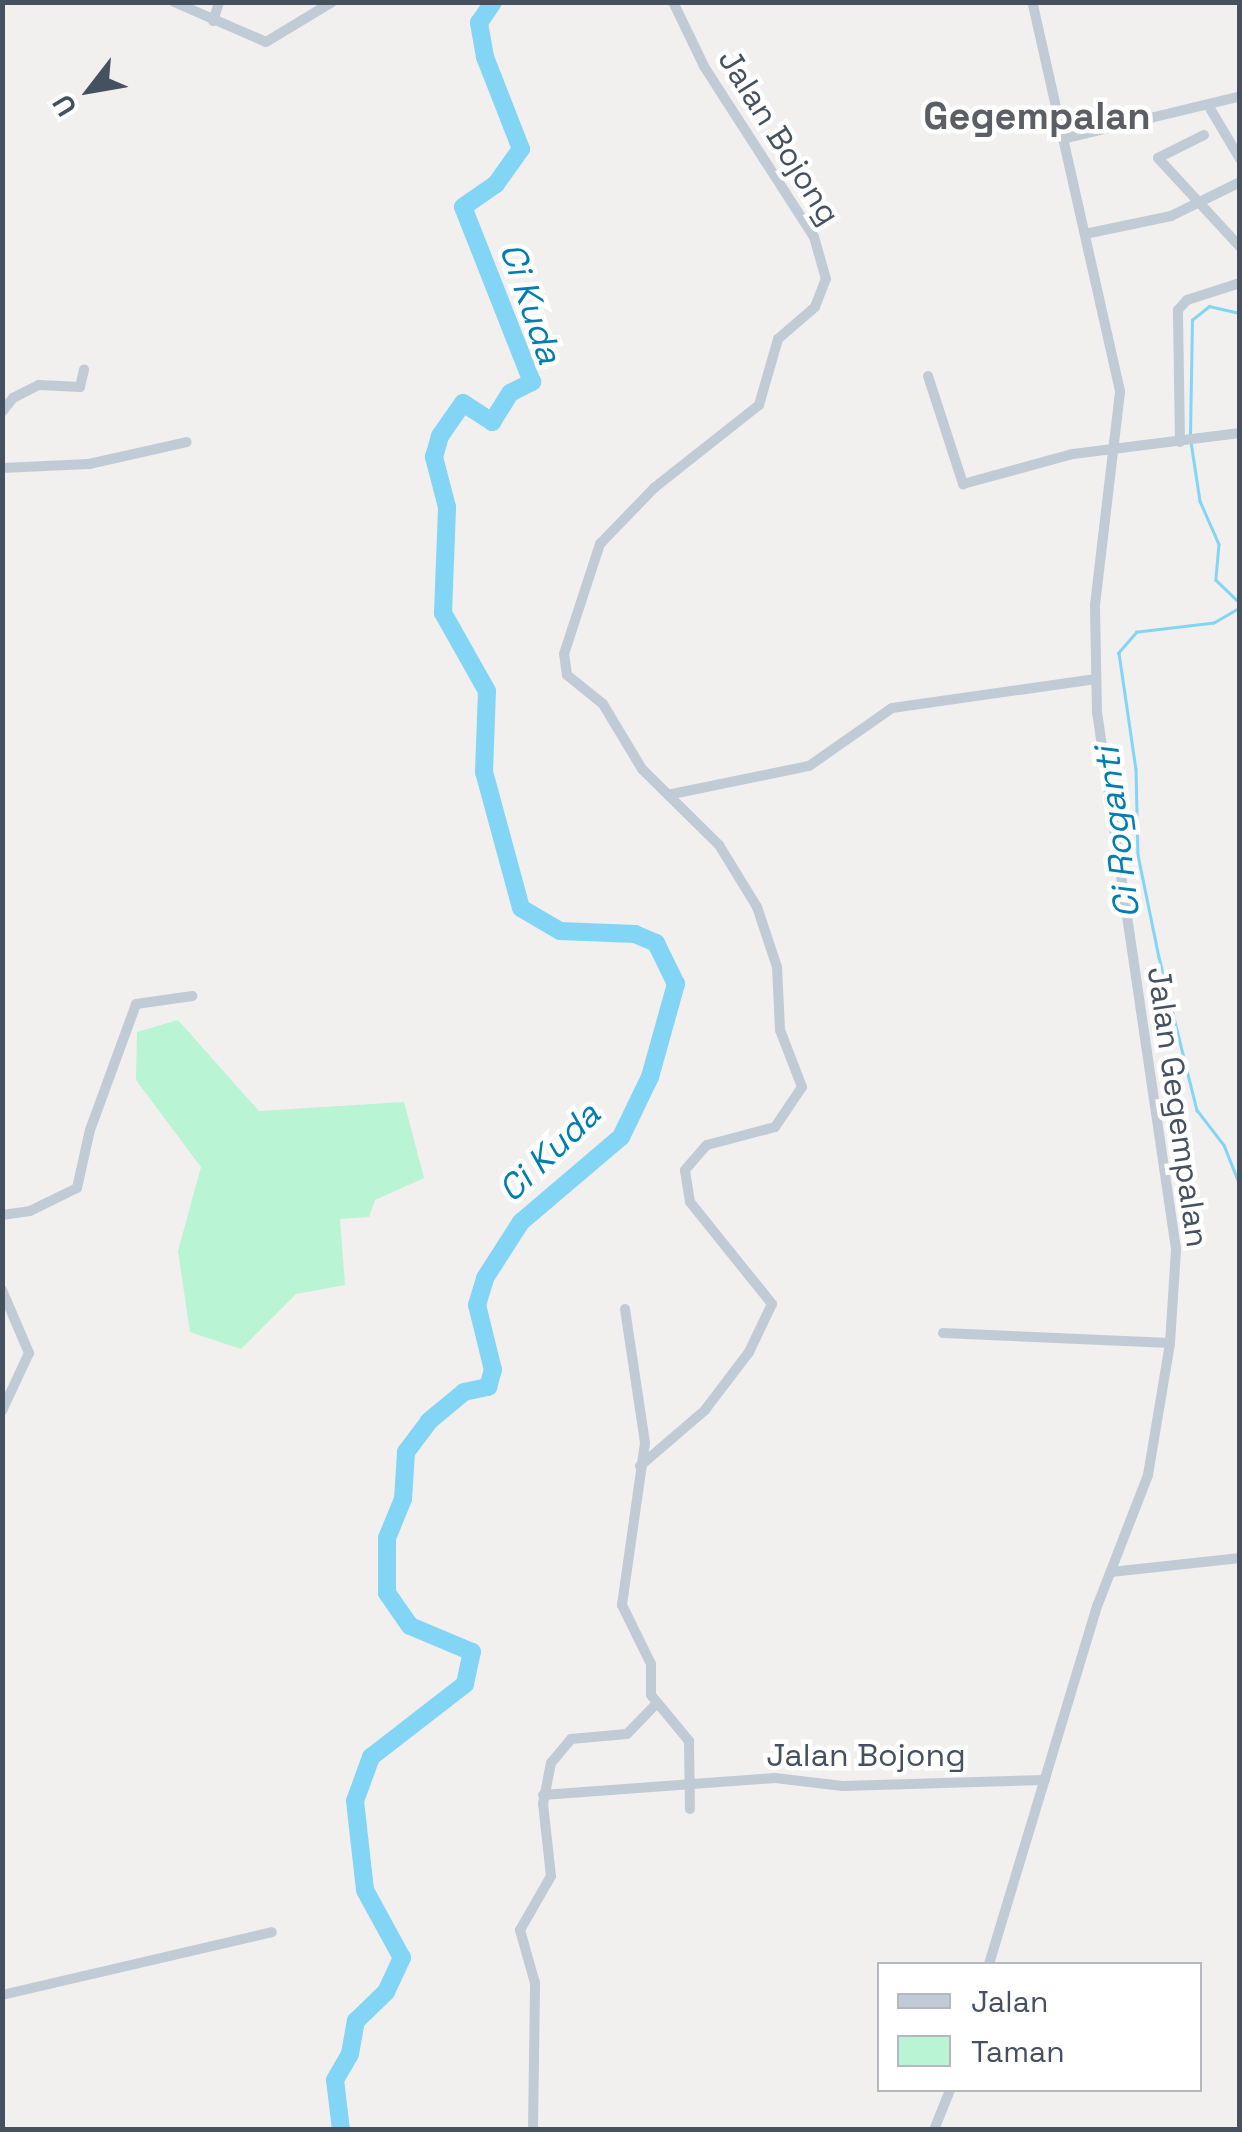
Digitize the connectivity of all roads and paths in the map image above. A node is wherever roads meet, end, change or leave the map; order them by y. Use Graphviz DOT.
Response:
graph roads {
  1 [pos="174,2"];
  2 [pos="219,2"];
  3 [pos="332,2"];
  4 [pos="673,2"];
  5 [pos="1032,2"];
  6 [pos="213,22"];
  7 [pos="1238,96"];
  8 [pos="1208,106"];
  9 [pos="1204,135"];
  10 [pos="1063,139"];
  11 [pos="1240,159"];
  12 [pos="1240,182"];
  13 [pos="1202,204"];
  14 [pos="1085,234"];
  15 [pos="1240,248"];
  16 [pos="1240,283"];
  17 [pos="84,369"];
  18 [pos="928,376"];
  19 [pos="2,412"];
  20 [pos="1240,433"];
  21 [pos="187,442"];
  22 [pos="1183,442"];
  23 [pos="1114,448"];
  24 [pos="2,468"];
  25 [pos="1096,680"];
  26 [pos="672,794"];
  27 [pos="192,996"];
  28 [pos="2,1215"];
  29 [pos="2,1290"];
  30 [pos="625,1309"];
  31 [pos="943,1333"];
  32 [pos="1170,1343"];
  33 [pos="2,1411"];
  34 [pos="640,1466"];
  35 [pos="1240,1558"];
  36 [pos="1111,1572"];
  37 [pos="657,1703"];
  38 [pos="1045,1780"];
  39 [pos="687,1783"];
  40 [pos="543,1795"];
  41 [pos="690,1809"];
  42 [pos="272,1932"];
  43 [pos="990,1962"];
  44 [pos="2,1995"];
  45 [pos="949,2092"];
  46 [pos="532,2130"];
  47 [pos="934,2130"];
  1 -- 6 [label="street"];
  2 -- 6 [label="street"];
  3 -- 6 [label="street"];
  4 -- 26 [label="street, Jalan Bojong"];
  5 -- 10 [label="street, Jalan Gegempalan"];
  7 -- 8 [label="street"];
  8 -- 10 [label="street"];
  8 -- 11 [label="street"];
  9 -- 13 [label="street"];
  10 -- 14 [label="street, Jalan Gegempalan"];
  12 -- 13 [label="street"];
  13 -- 14 [label="street"];
  13 -- 15 [label="street"];
  14 -- 23 [label="street, Jalan Gegempalan"];
  16 -- 22 [label="street"];
  17 -- 19 [label="street"];
  18 -- 23 [label="street"];
  20 -- 22 [label="street"];
  21 -- 24 [label="street"];
  22 -- 23 [label="street"];
  23 -- 25 [label="street, Jalan Gegempalan"];
  25 -- 26 [label="street"];
  25 -- 32 [label="street, Jalan Gegempalan"];
  26 -- 34 [label="street, Jalan Bojong"];
  27 -- 28 [label="street"];
  29 -- 33 [label="street"];
  30 -- 34 [label="street"];
  31 -- 32 [label="street"];
  32 -- 36 [label="street, Jalan Gegempalan"];
  34 -- 37 [label="street"];
  35 -- 36 [label="street"];
  36 -- 38 [label="street, Jalan Gegempalan"];
  37 -- 39 [label="street"];
  37 -- 40 [label="street"];
  38 -- 39 [label="street, Jalan Bojong"];
  38 -- 43 [label="street, Jalan Gegempalan"];
  39 -- 40 [label="street, Jalan Bojong"];
  39 -- 41 [label="street"];
  40 -- 46 [label="street"];
  42 -- 44 [label="street"];
  45 -- 47 [label="street"];
}
